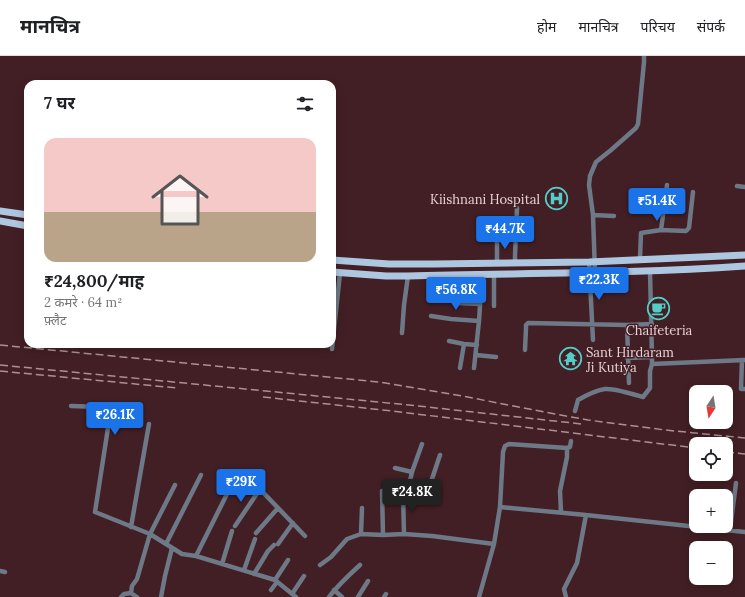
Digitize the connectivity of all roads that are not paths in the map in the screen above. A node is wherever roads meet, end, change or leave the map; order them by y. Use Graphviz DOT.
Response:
graph roads {
  1 [pos="644,56"];
  2 [pos="667,185"];
  3 [pos="737,186"];
  4 [pos="745,187"];
  5 [pos="693,192"];
  6 [pos="517,208"];
  7 [pos="0,211"];
  8 [pos="24,215"];
  9 [pos="593,215"];
  10 [pos="614,216"];
  11 [pos="0,221"];
  12 [pos="24,225"];
  13 [pos="661,230"];
  14 [pos="497,238"];
  15 [pos="745,255"];
  16 [pos="640,259"];
  17 [pos="336,260"];
  18 [pos="592,262"];
  19 [pos="497,263"];
  20 [pos="515,263"];
  21 [pos="745,266"];
  22 [pos="650,271"];
  23 [pos="336,272"];
  24 [pos="340,273"];
  25 [pos="592,273"];
  26 [pos="482,274"];
  27 [pos="494,274"];
  28 [pos="408,276"];
  29 [pos="456,303"];
  30 [pos="480,304"];
  31 [pos="494,306"];
  32 [pos="336,311"];
  33 [pos="431,316"];
  34 [pos="479,321"];
  35 [pos="592,324"];
  36 [pos="652,324"];
  37 [pos="626,325"];
  38 [pos="402,333"];
  39 [pos="592,340"];
  40 [pos="449,341"];
  41 [pos="464,344"];
  42 [pos="477,345"];
  43 [pos="526,350"];
  44 [pos="476,355"];
  45 [pos="496,357"];
  46 [pos="652,357"];
  47 [pos="628,358"];
  48 [pos="743,360"];
  49 [pos="652,364"];
  50 [pos="610,367"];
  51 [pos="460,368"];
  52 [pos="474,368"];
  53 [pos="628,373"];
  54 [pos="629,383"];
  55 [pos="745,389"];
  56 [pos="71,406"];
  57 [pos="575,411"];
  58 [pos="148,424"];
  59 [pos="571,441"];
  60 [pos="422,444"];
  61 [pos="567,448"];
  62 [pos="440,454"];
  63 [pos="395,468"];
  64 [pos="412,472"];
  65 [pos="200,475"];
  66 [pos="736,483"];
  67 [pos="175,485"];
  68 [pos="260,489"];
  69 [pos="405,494"];
  70 [pos="733,506"];
  71 [pos="500,507"];
  72 [pos="278,508"];
  73 [pos="362,508"];
  74 [pos="561,512"];
  75 [pos="586,515"];
  76 [pos="293,523"];
  77 [pos="235,526"];
  78 [pos="689,526"];
  79 [pos="131,527"];
  80 [pos="733,530"];
  81 [pos="232,531"];
  82 [pos="745,532"];
  83 [pos="256,533"];
  84 [pos="150,534"];
  85 [pos="361,534"];
  86 [pos="404,534"];
  87 [pos="383,535"];
  88 [pos="305,536"];
  89 [pos="255,539"];
  90 [pos="166,544"];
  91 [pos="494,544"];
  92 [pos="172,548"];
  93 [pos="196,556"];
  94 [pos="288,560"];
  95 [pos="222,564"];
  96 [pos="320,565"];
  97 [pos="360,565"];
  98 [pos="244,570"];
  99 [pos="254,574"];
  100 [pos="304,576"];
  101 [pos="276,581"];
  102 [pos="368,581"];
  103 [pos="271,590"];
  104 [pos="334,590"];
  105 [pos="131,593"];
  106 [pos="294,596"];
  107 [pos="121,597"];
  108 [pos="137,597"];
  109 [pos="161,597"];
  110 [pos="329,597"];
  111 [pos="342,597"];
  112 [pos="358,597"];
  113 [pos="480,597"];
  114 [pos="566,597"];
  1 -- 9 [label="street"];
  2 -- 13 [label="street"];
  3 -- 4 [label="street"];
  5 -- 13 [label="street"];
  6 -- 20 [label="street"];
  7 -- 8 [label="main road"];
  9 -- 10 [label="street"];
  9 -- 18 [label="street"];
  11 -- 12 [label="main road"];
  13 -- 16 [label="street"];
  14 -- 19 [label="street"];
  15 -- 16 [label="main road"];
  16 -- 18 [label="main road"];
  17 -- 19 [label="main road"];
  18 -- 20 [label="main road"];
  18 -- 25 [label="street"];
  19 -- 20 [label="main road"];
  21 -- 22 [label="main road"];
  22 -- 25 [label="main road"];
  22 -- 36 [label="street"];
  23 -- 24 [label="main road"];
  24 -- 28 [label="main road"];
  24 -- 32 [label="street"];
  25 -- 27 [label="main road"];
  25 -- 35 [label="street"];
  26 -- 27 [label="main road"];
  26 -- 28 [label="main road"];
  26 -- 30 [label="street"];
  27 -- 31 [label="street"];
  28 -- 38 [label="street"];
  29 -- 30 [label="street"];
  30 -- 34 [label="street"];
  33 -- 34 [label="street"];
  34 -- 42 [label="street"];
  35 -- 37 [label="street"];
  35 -- 39 [label="street"];
  35 -- 43 [label="street"];
  36 -- 37 [label="street"];
  36 -- 46 [label="street"];
  37 -- 47 [label="street"];
  40 -- 41 [label="street"];
  41 -- 42 [label="street"];
  41 -- 51 [label="street"];
  42 -- 44 [label="street"];
  44 -- 45 [label="street"];
  44 -- 52 [label="street"];
  46 -- 47 [label="street"];
  46 -- 49 [label="street"];
  47 -- 53 [label="street"];
  48 -- 49 [label="street"];
  48 -- 55 [label="street"];
  49 -- 57 [label="street"];
  50 -- 53 [label="street"];
  53 -- 54 [label="street"];
  56 -- 79 [label="street"];
  58 -- 79 [label="street"];
  59 -- 61 [label="street"];
  60 -- 64 [label="street"];
  61 -- 71 [label="street"];
  61 -- 74 [label="street"];
  62 -- 69 [label="street"];
  63 -- 64 [label="street"];
  64 -- 69 [label="street"];
  65 -- 90 [label="street"];
  66 -- 70 [label="street"];
  67 -- 84 [label="street"];
  68 -- 72 [label="street"];
  68 -- 77 [label="street"];
  68 -- 93 [label="street"];
  69 -- 86 [label="street"];
  69 -- 87 [label="street"];
  71 -- 74 [label="street"];
  71 -- 91 [label="street"];
  72 -- 76 [label="street"];
  72 -- 83 [label="street"];
  73 -- 85 [label="street"];
  74 -- 75 [label="street"];
  75 -- 78 [label="street"];
  75 -- 114 [label="street"];
  76 -- 88 [label="street"];
  76 -- 99 [label="street"];
  79 -- 84 [label="street"];
  80 -- 82 [label="street"];
  81 -- 95 [label="street"];
  84 -- 90 [label="street"];
  84 -- 105 [label="street"];
  85 -- 87 [label="street"];
  85 -- 96 [label="street"];
  86 -- 87 [label="street"];
  86 -- 91 [label="street"];
  89 -- 98 [label="street"];
  90 -- 92 [label="street"];
  91 -- 113 [label="street"];
  92 -- 93 [label="street"];
  92 -- 109 [label="street"];
  93 -- 95 [label="street"];
  94 -- 101 [label="street"];
  95 -- 98 [label="street"];
  97 -- 104 [label="street"];
  98 -- 99 [label="street"];
  99 -- 101 [label="street"];
  100 -- 106 [label="street"];
  101 -- 103 [label="street"];
  101 -- 106 [label="street"];
  102 -- 112 [label="street"];
  104 -- 110 [label="street"];
  104 -- 111 [label="street"];
  105 -- 107 [label="street"];
  105 -- 108 [label="street"];
}
